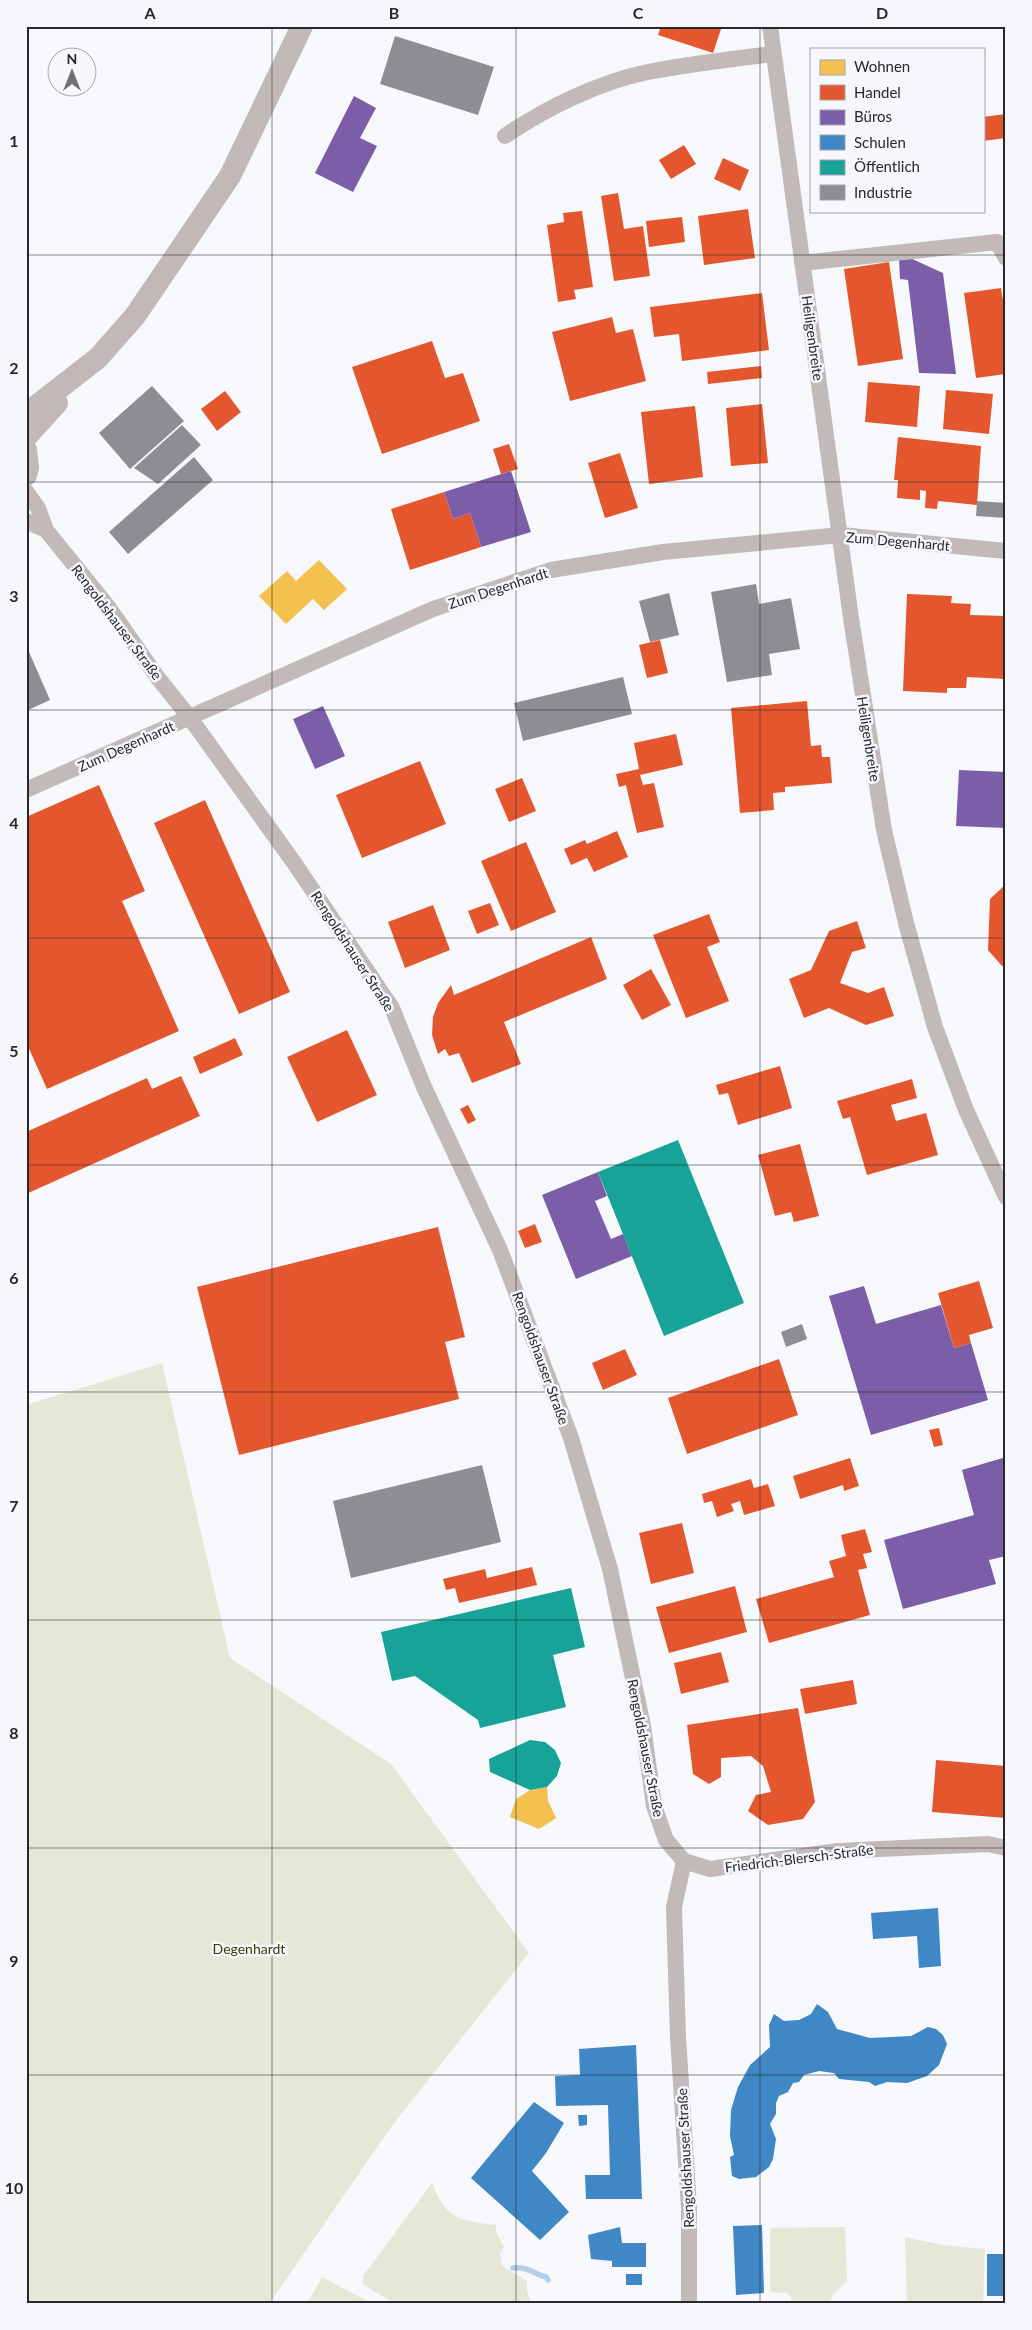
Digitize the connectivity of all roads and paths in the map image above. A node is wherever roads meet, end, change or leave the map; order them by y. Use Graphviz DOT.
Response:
graph roads {
  1 [pos="302,26"];
  2 [pos="770,26"];
  3 [pos="773,54"];
  4 [pos="505,136"];
  5 [pos="1006,258"];
  6 [pos="802,263"];
  7 [pos="98,358"];
  8 [pos="26,414"];
  9 [pos="26,437"];
  10 [pos="26,450"];
  11 [pos="26,475"];
  12 [pos="26,491"];
  13 [pos="26,521"];
  14 [pos="46,530"];
  15 [pos="841,536"];
  16 [pos="1006,551"];
  17 [pos="190,718"];
  18 [pos="26,790"];
  19 [pos="1006,1197"];
  20 [pos="1006,1848"];
  21 [pos="684,1861"];
  22 [pos="689,2304"];
  1 -- 7 [label="main road"];
  2 -- 3 [label="street, Heiligenbreite"];
  3 -- 4 [label="street"];
  3 -- 6 [label="street, Heiligenbreite"];
  5 -- 6 [label="street"];
  6 -- 15 [label="street, Heiligenbreite"];
  7 -- 8 [label="main road"];
  7 -- 9 [label="main road"];
  10 -- 11 [label="main road"];
  12 -- 14 [label="street, Rengoldshauser Straße"];
  13 -- 14 [label="street, Rengoldshauser Straße"];
  14 -- 17 [label="street, Rengoldshauser Straße"];
  15 -- 16 [label="street, Zum Degenhardt"];
  15 -- 17 [label="street, Zum Degenhardt"];
  15 -- 19 [label="street, Heiligenbreite"];
  17 -- 18 [label="street, Zum Degenhardt"];
  17 -- 21 [label="street, Rengoldshauser Straße"];
  20 -- 21 [label="street, Friedrich-Blersch-Straße"];
  21 -- 22 [label="street, Rengoldshauser Straße"];
}
